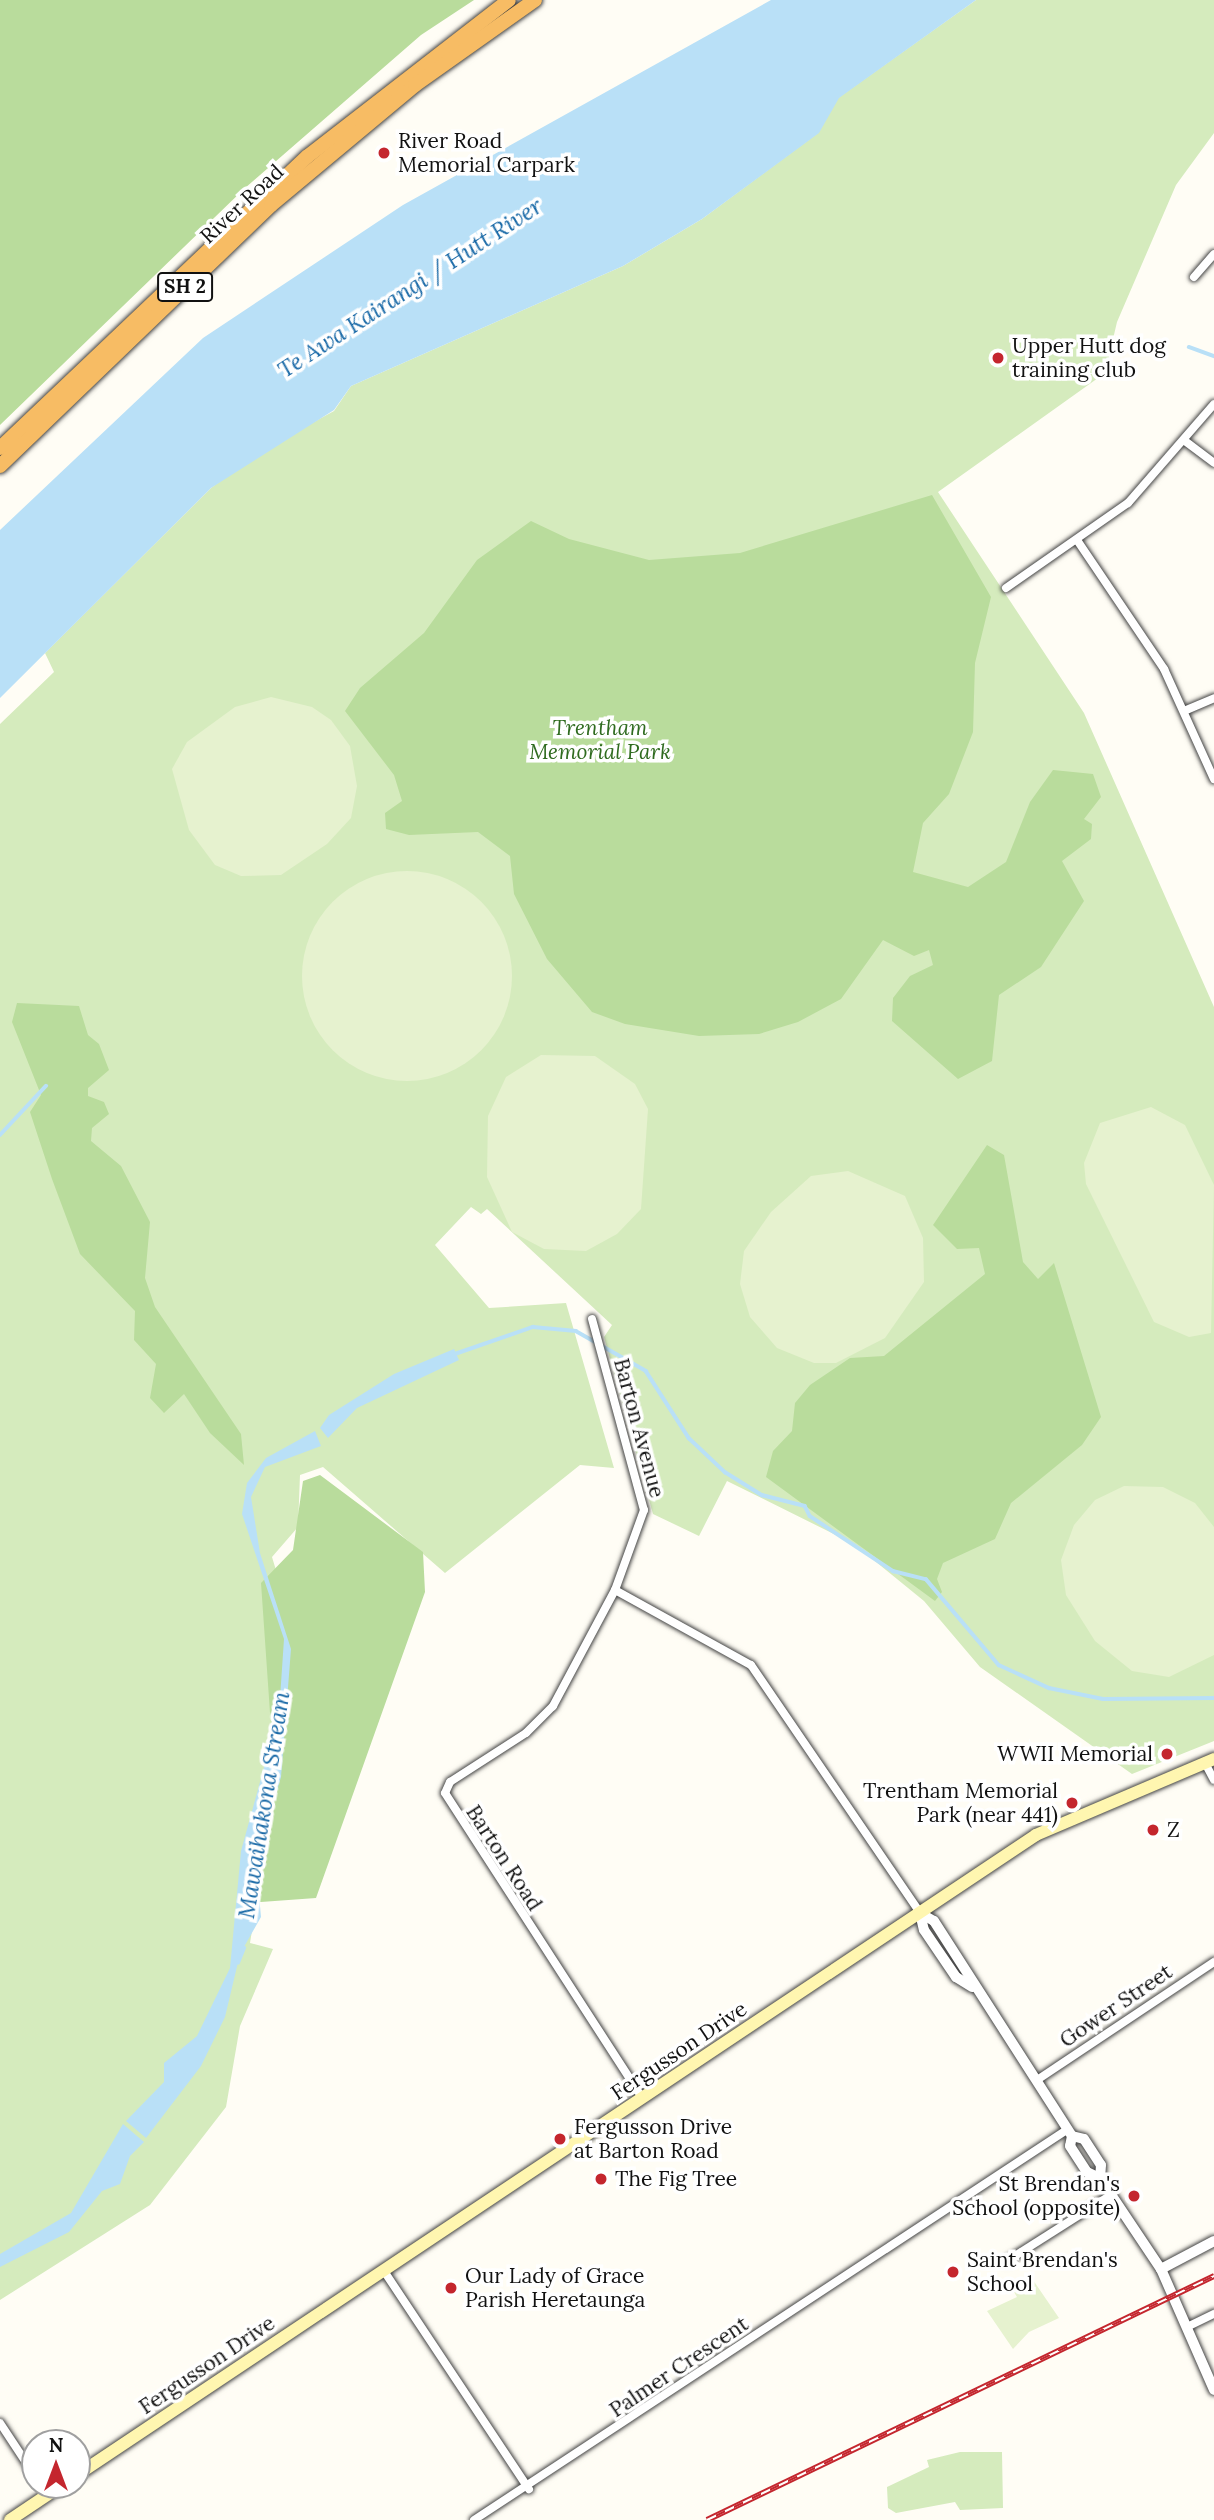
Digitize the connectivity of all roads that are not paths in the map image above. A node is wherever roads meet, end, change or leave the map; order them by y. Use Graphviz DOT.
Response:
graph roads {
  1 [pos="509,0"];
  2 [pos="535,0"];
  3 [pos="1214,254"];
  4 [pos="1194,277"];
  5 [pos="1214,404"];
  6 [pos="1185,442"];
  7 [pos="0,447"];
  8 [pos="1214,463"];
  9 [pos="0,466"];
  10 [pos="1077,540"];
  11 [pos="1006,588"];
  12 [pos="1214,698"];
  13 [pos="1184,711"];
  14 [pos="1214,779"];
  15 [pos="592,1319"];
  16 [pos="615,1590"];
  17 [pos="1209,1761"];
  18 [pos="1214,1780"];
  19 [pos="920,1913"];
  20 [pos="1214,1962"];
  21 [pos="1038,2080"];
  22 [pos="642,2098"];
  23 [pos="1070,2132"];
  24 [pos="1111,2195"];
  25 [pos="1214,2241"];
  26 [pos="1007,2261"];
  27 [pos="1161,2269"];
  28 [pos="384,2271"];
  29 [pos="1214,2314"];
  30 [pos="1189,2326"];
  31 [pos="1214,2390"];
  32 [pos="0,2423"];
  33 [pos="21,2455"];
  34 [pos="91,2466"];
  35 [pos="529,2489"];
  36 [pos="34,2499"];
  37 [pos="10,2520"];
  38 [pos="474,2520"];
  1 -- 7 [label="highway, River Road / SH 2"];
  2 -- 9 [label="highway, River Road / SH 2"];
  3 -- 4 [label="street"];
  5 -- 6 [label="street"];
  6 -- 8 [label="street"];
  6 -- 10 [label="street"];
  10 -- 11 [label="street"];
  10 -- 13 [label="street"];
  12 -- 13 [label="street"];
  13 -- 14 [label="street"];
  15 -- 16 [label="street, Barton Avenue"];
  16 -- 19 [label="street"];
  16 -- 22 [label="street, Barton Road"];
  17 -- 18 [label="street"];
  17 -- 19 [label="main road, Fergusson Drive"];
  19 -- 21 [label="street"];
  19 -- 22 [label="main road, Fergusson Drive"];
  20 -- 21 [label="street, Gower Street"];
  21 -- 23 [label="street"];
  22 -- 28 [label="main road, Fergusson Drive"];
  23 -- 24 [label="street"];
  23 -- 35 [label="street, Palmer Crescent"];
  24 -- 26 [label="street"];
  24 -- 27 [label="street"];
  25 -- 27 [label="street"];
  27 -- 30 [label="street"];
  28 -- 34 [label="main road, Fergusson Drive"];
  28 -- 35 [label="street"];
  29 -- 30 [label="street"];
  30 -- 31 [label="street"];
  32 -- 33 [label="street"];
  35 -- 38 [label="street, Palmer Crescent"];
  36 -- 37 [label="main road"];
}
